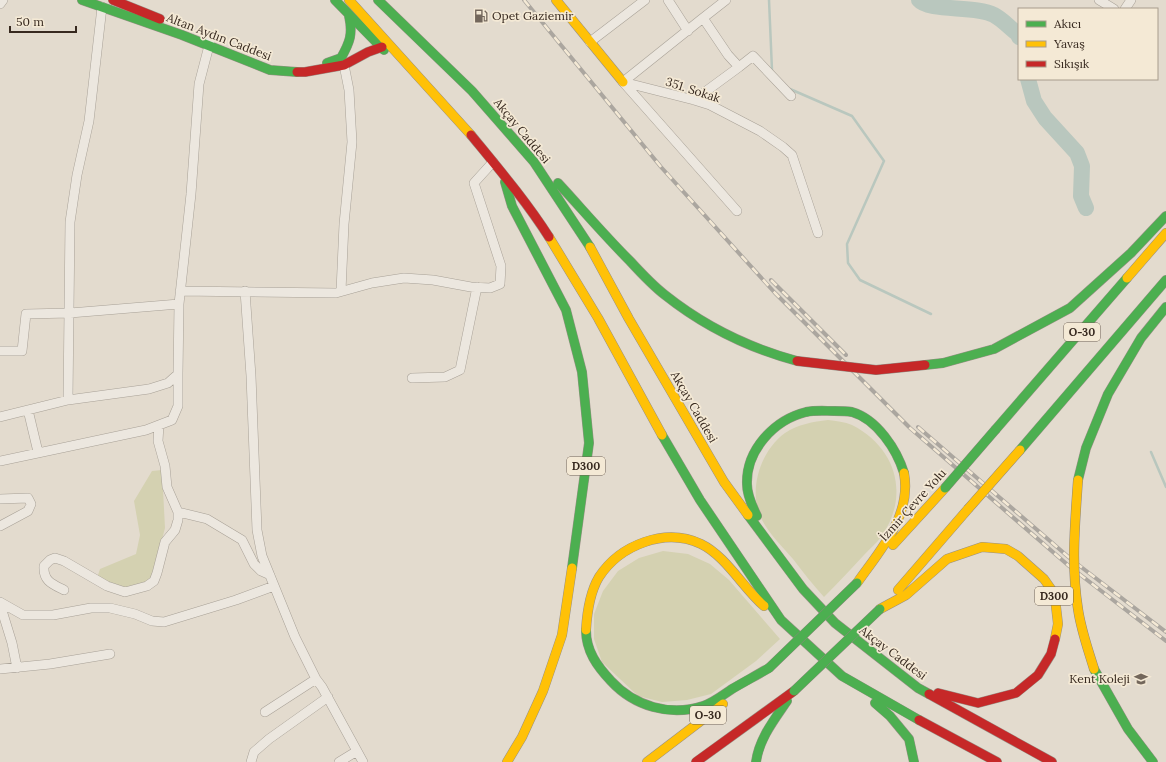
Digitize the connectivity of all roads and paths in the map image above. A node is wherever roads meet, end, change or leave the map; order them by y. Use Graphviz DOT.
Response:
graph roads {
  1 [pos="3,0"];
  2 [pos="82,0"];
  3 [pos="335,0"];
  4 [pos="349,0"];
  5 [pos="378,0"];
  6 [pos="556,0"];
  7 [pos="645,0"];
  8 [pos="668,0"];
  9 [pos="726,0"];
  10 [pos="1099,0"];
  11 [pos="118,1"];
  12 [pos="0,4"];
  13 [pos="102,7"];
  14 [pos="1112,8"];
  15 [pos="350,16"];
  16 [pos="703,18"];
  17 [pos="688,31"];
  18 [pos="210,42"];
  19 [pos="590,42"];
  20 [pos="382,48"];
  21 [pos="344,65"];
  22 [pos="739,67"];
  23 [pos="623,82"];
  24 [pos="428,87"];
  25 [pos="791,96"];
  26 [pos="694,100"];
  27 [pos="493,162"];
  28 [pos="534,162"];
  29 [pos="503,174"];
  30 [pos="737,211"];
  31 [pos="1166,216"];
  32 [pos="818,233"];
  33 [pos="1166,233"];
  34 [pos="1166,280"];
  35 [pos="477,287"];
  36 [pos="180,291"];
  37 [pos="245,291"];
  38 [pos="341,291"];
  39 [pos="180,304"];
  40 [pos="1166,307"];
  41 [pos="70,313"];
  42 [pos="0,351"];
  43 [pos="178,374"];
  44 [pos="412,378"];
  45 [pos="68,400"];
  46 [pos="28,410"];
  47 [pos="0,417"];
  48 [pos="159,425"];
  49 [pos="38,452"];
  50 [pos="0,461"];
  51 [pos="0,499"];
  52 [pos="178,512"];
  53 [pos="0,526"];
  54 [pos="270,575"];
  55 [pos="857,583"];
  56 [pos="274,586"];
  57 [pos="803,588"];
  58 [pos="64,590"];
  59 [pos="0,603"];
  60 [pos="880,609"];
  61 [pos="781,620"];
  62 [pos="110,654"];
  63 [pos="17,668"];
  64 [pos="769,668"];
  65 [pos="0,669"];
  66 [pos="842,676"];
  67 [pos="316,679"];
  68 [pos="918,688"];
  69 [pos="794,691"];
  70 [pos="328,697"];
  71 [pos="265,712"];
  72 [pos="357,752"];
  73 [pos="251,762"];
  74 [pos="339,762"];
  75 [pos="363,762"];
  76 [pos="507,762"];
  77 [pos="647,762"];
  78 [pos="696,762"];
  79 [pos="756,762"];
  80 [pos="914,762"];
  81 [pos="997,762"];
  82 [pos="1052,762"];
  83 [pos="1153,762"];
  1 -- 12 [label="street"];
  2 -- 13 [label="main road, Altan Aydın Caddesi"];
  3 -- 15 [label="main road"];
  4 -- 24 [label="main road"];
  5 -- 28 [label="main road, Akçay Caddesi"];
  6 -- 19 [label="main road"];
  7 -- 19 [label="street"];
  8 -- 17 [label="street"];
  9 -- 16 [label="street"];
  10 -- 14 [label="street"];
  11 -- 18 [label="main road, Altan Aydın Caddesi"];
  13 -- 18 [label="main road, Altan Aydın Caddesi"];
  13 -- 41 [label="street"];
  15 -- 18 [label="main road, Altan Aydın Caddesi"];
  15 -- 20 [label="main road"];
  16 -- 17 [label="street"];
  16 -- 22 [label="street"];
  17 -- 23 [label="street"];
  18 -- 21 [label="main road, Altan Aydın Caddesi"];
  18 -- 36 [label="street"];
  19 -- 23 [label="main road"];
  20 -- 21 [label="main road, Altan Aydın Caddesi"];
  20 -- 24 [label="main road"];
  21 -- 38 [label="street"];
  22 -- 25 [label="street"];
  22 -- 26 [label="street"];
  23 -- 26 [label="street, 351. Sokak"];
  23 -- 30 [label="street"];
  24 -- 27 [label="main road"];
  26 -- 32 [label="street, 351. Sokak"];
  27 -- 29 [label="main road"];
  27 -- 35 [label="street"];
  28 -- 31 [label="main road, bridge"];
  28 -- 57 [label="main road, Akçay Caddesi"];
  29 -- 61 [label="main road"];
  29 -- 76 [label="main road, D300"];
  33 -- 55 [label="main road, İzmir Çevre Yolu / O-30, bridge"];
  34 -- 60 [label="main road, O-30, bridge"];
  35 -- 38 [label="street"];
  35 -- 44 [label="street"];
  36 -- 37 [label="street"];
  36 -- 39 [label="street"];
  37 -- 38 [label="street"];
  37 -- 54 [label="street"];
  39 -- 41 [label="street"];
  39 -- 43 [label="street"];
  40 -- 83 [label="main road, bridge"];
  41 -- 42 [label="street"];
  41 -- 45 [label="street"];
  43 -- 45 [label="street"];
  43 -- 48 [label="street"];
  45 -- 46 [label="street"];
  46 -- 47 [label="street"];
  46 -- 49 [label="street"];
  48 -- 49 [label="street"];
  48 -- 52 [label="street"];
  49 -- 50 [label="street"];
  51 -- 53 [label="street"];
  52 -- 54 [label="street"];
  52 -- 58 [label="street"];
  54 -- 56 [label="street"];
  55 -- 57 [label="main road"];
  55 -- 64 [label="main road, İzmir Çevre Yolu / O-30, bridge"];
  56 -- 59 [label="street"];
  56 -- 67 [label="street"];
  57 -- 68 [label="main road, Akçay Caddesi"];
  59 -- 63 [label="street"];
  60 -- 68 [label="main road, D300"];
  60 -- 69 [label="main road, O-30, bridge"];
  61 -- 64 [label="main road"];
  61 -- 66 [label="main road"];
  62 -- 63 [label="street"];
  63 -- 65 [label="street"];
  64 -- 77 [label="main road, İzmir Çevre Yolu / O-30"];
  66 -- 80 [label="main road"];
  66 -- 81 [label="main road"];
  67 -- 70 [label="street"];
  67 -- 71 [label="street"];
  68 -- 82 [label="main road, Akçay Caddesi"];
  69 -- 78 [label="main road, O-30"];
  69 -- 79 [label="main road"];
  70 -- 72 [label="street"];
  70 -- 73 [label="street"];
  72 -- 74 [label="street"];
  72 -- 75 [label="street"];
}
